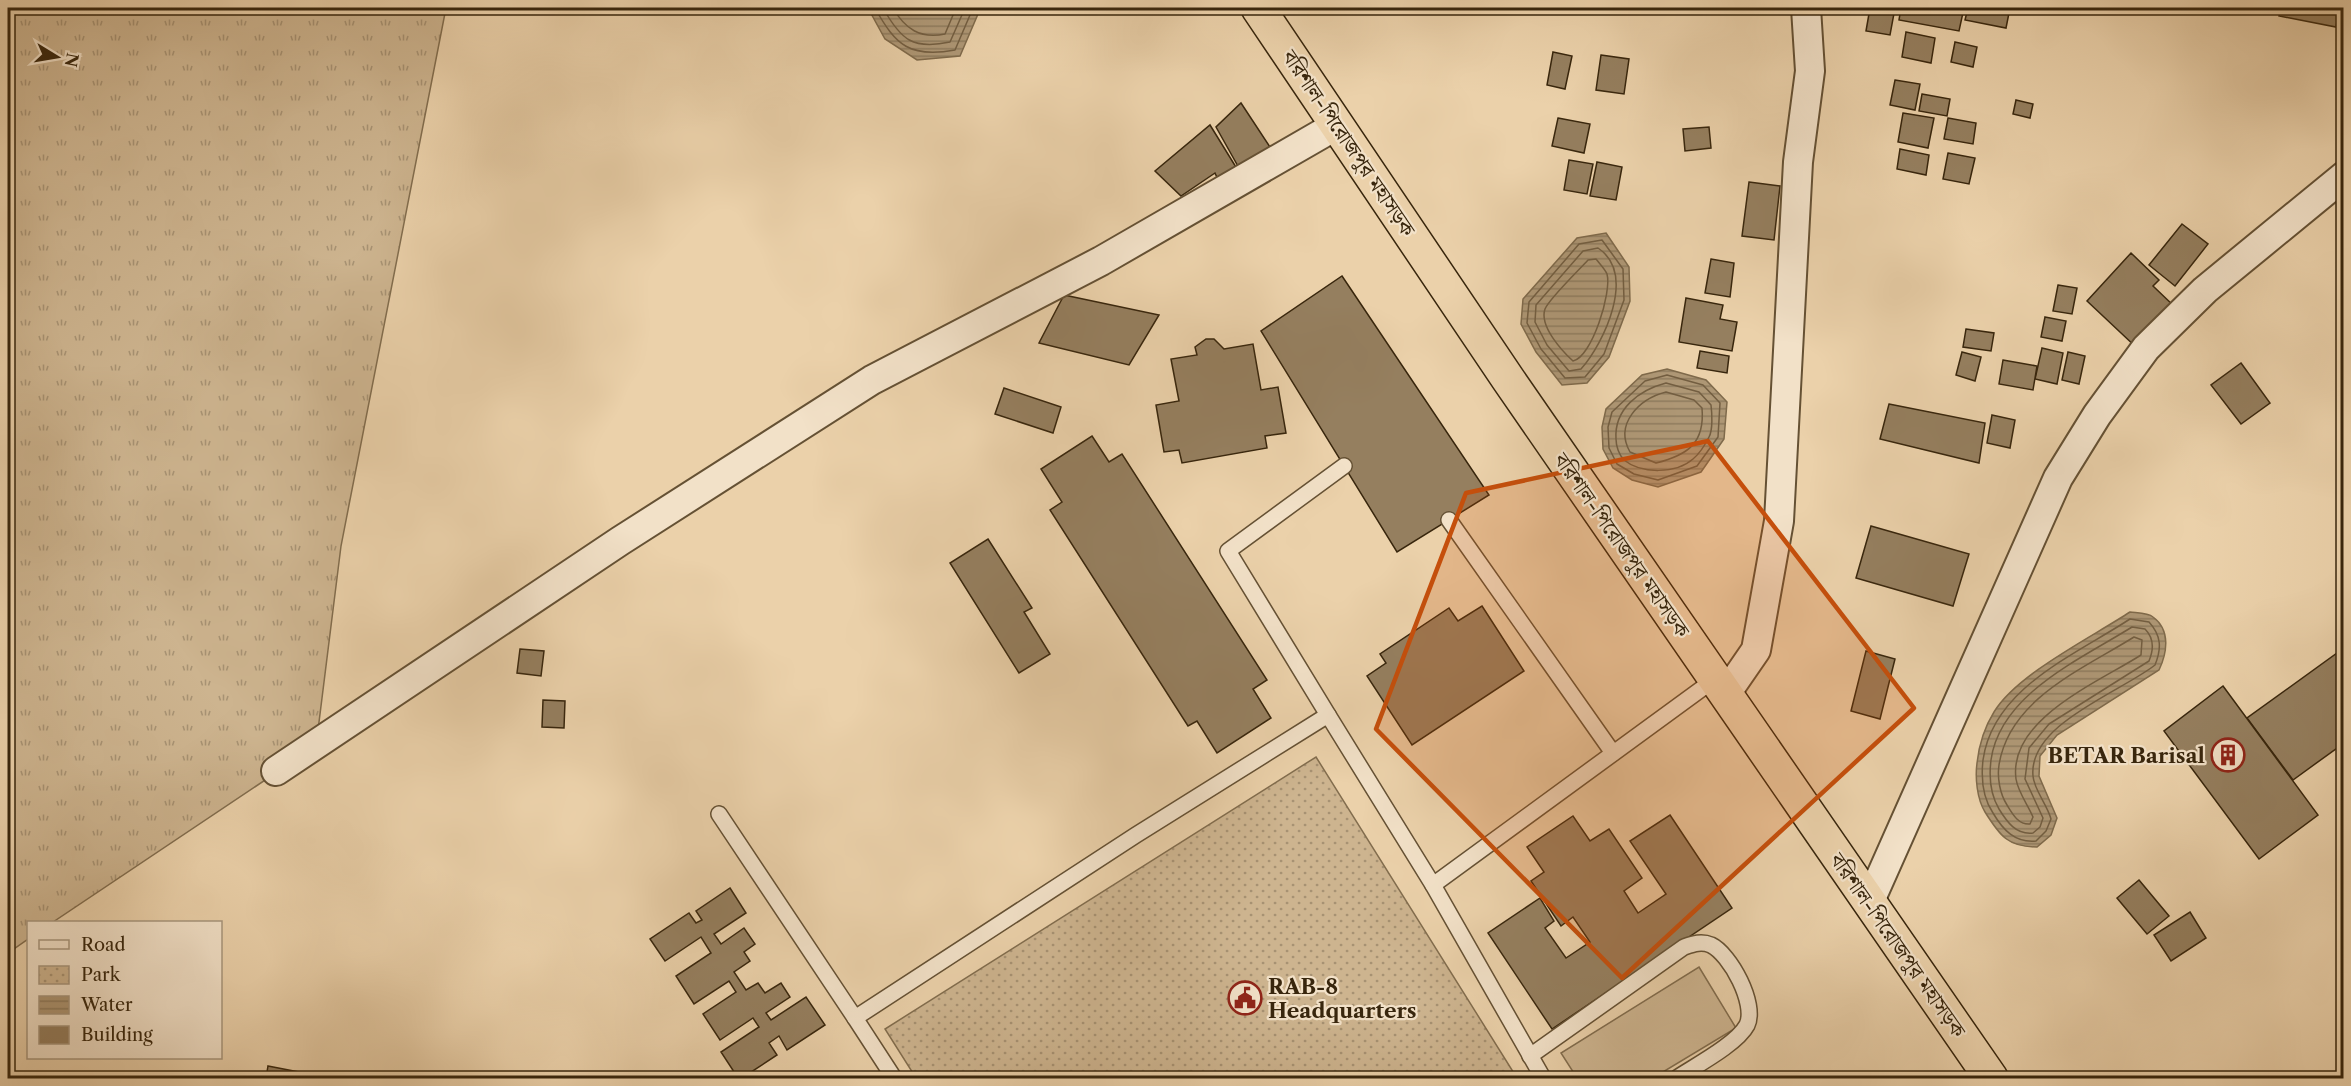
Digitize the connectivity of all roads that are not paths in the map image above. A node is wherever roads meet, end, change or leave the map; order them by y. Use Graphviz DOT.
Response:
graph roads {
  1 [pos="1806,8"];
  2 [pos="1264,11"];
  3 [pos="1337,125"];
  4 [pos="2343,176"];
  5 [pos="1344,466"];
  6 [pos="1449,520"];
  7 [pos="1720,687"];
  8 [pos="1328,715"];
  9 [pos="1613,753"];
  10 [pos="276,771"];
  11 [pos="719,814"];
  12 [pos="1433,885"];
  13 [pos="1869,903"];
  14 [pos="855,1018"];
  15 [pos="1530,1056"];
  16 [pos="894,1078"];
  17 [pos="1543,1078"];
  18 [pos="1677,1078"];
  19 [pos="1991,1078"];
  1 -- 7 [label="street"];
  2 -- 3 [label="highway, বরিশাল-পিরোজপুর মহাসড়ক"];
  3 -- 7 [label="highway, বরিশাল-পিরোজপুর মহাসড়ক"];
  3 -- 10 [label="street"];
  4 -- 13 [label="street"];
  5 -- 8 [label="lane"];
  6 -- 9 [label="lane"];
  7 -- 9 [label="lane"];
  7 -- 13 [label="highway, বরিশাল-পিরোজপুর মহাসড়ক"];
  8 -- 12 [label="lane"];
  8 -- 14 [label="lane"];
  9 -- 12 [label="lane"];
  11 -- 14 [label="lane"];
  12 -- 15 [label="lane"];
  13 -- 19 [label="highway, বরিশাল-পিরোজপুর মহাসড়ক"];
  14 -- 16 [label="lane"];
  15 -- 17 [label="lane"];
  15 -- 18 [label="lane"];
}
